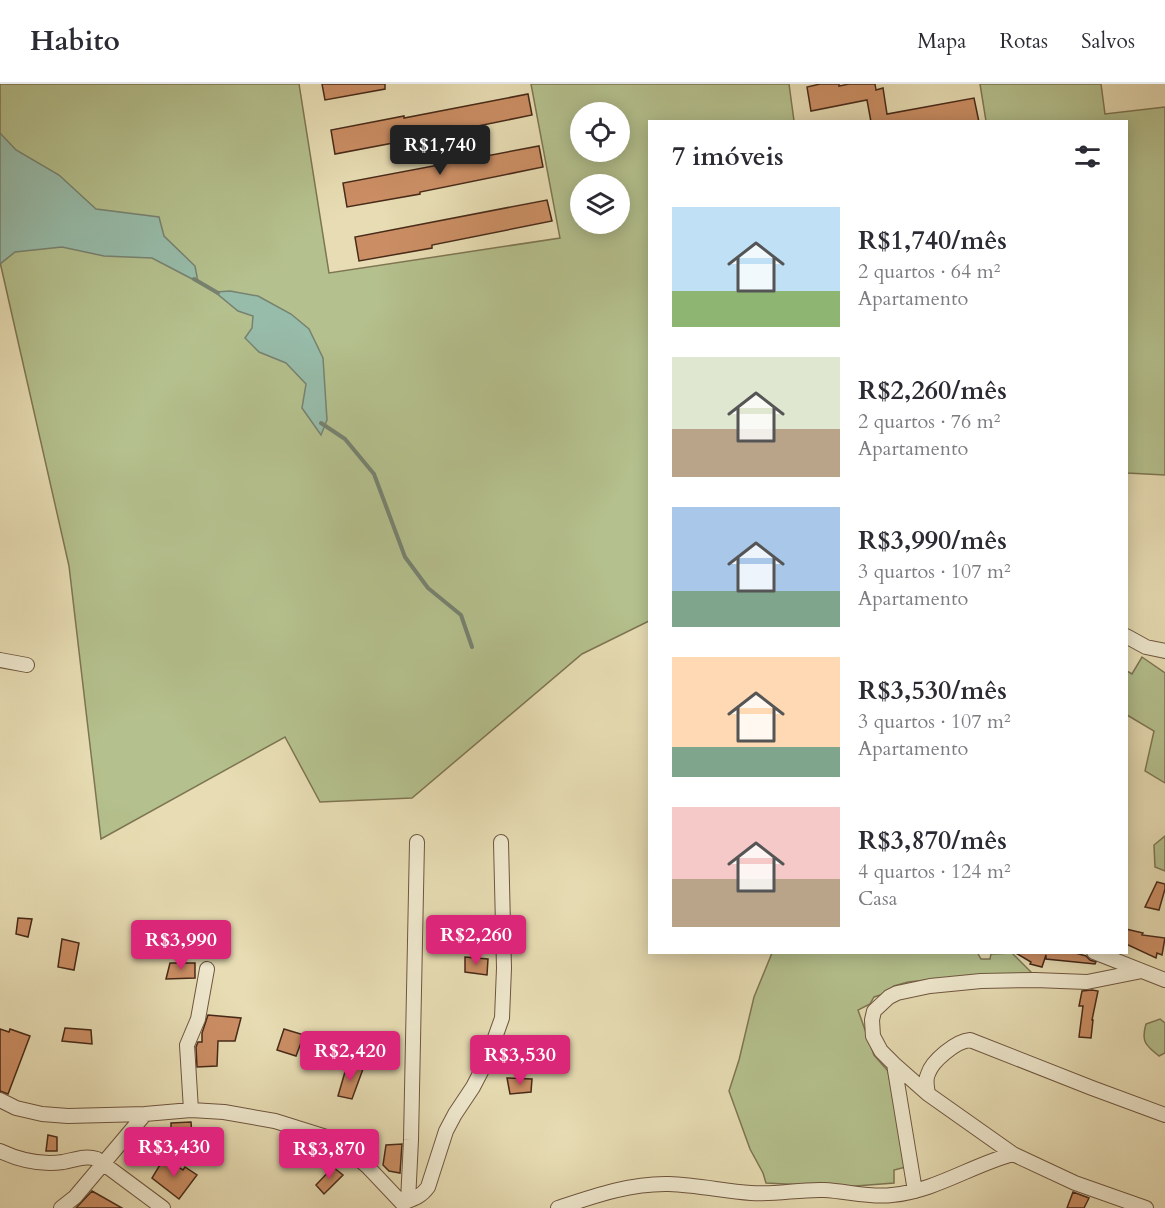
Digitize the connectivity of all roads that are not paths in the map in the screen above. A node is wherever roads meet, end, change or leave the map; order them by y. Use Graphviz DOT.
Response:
graph roads {
  1 [pos="1128,637"];
  2 [pos="1165,651"];
  3 [pos="0,660"];
  4 [pos="27,665"];
  5 [pos="417,842"];
  6 [pos="501,842"];
  7 [pos="1099,954"];
  8 [pos="207,969"];
  9 [pos="1142,971"];
  10 [pos="1165,980"];
  11 [pos="894,1064"];
  12 [pos="928,1094"];
  13 [pos="0,1100"];
  14 [pos="191,1110"];
  15 [pos="145,1114"];
  16 [pos="1165,1115"];
  17 [pos="0,1151"];
  18 [pos="1013,1154"];
  19 [pos="102,1162"];
  20 [pos="915,1191"];
  21 [pos="406,1204"];
  22 [pos="61,1208"];
  23 [pos="163,1208"];
  24 [pos="558,1208"];
  25 [pos="1146,1208"];
  1 -- 2 [label="street"];
  3 -- 4 [label="street"];
  5 -- 21 [label="street"];
  6 -- 21 [label="street"];
  7 -- 9 [label="street"];
  8 -- 14 [label="street"];
  9 -- 10 [label="street"];
  9 -- 11 [label="street"];
  11 -- 12 [label="street"];
  11 -- 20 [label="street"];
  12 -- 16 [label="street"];
  12 -- 18 [label="street"];
  13 -- 15 [label="street"];
  14 -- 15 [label="street"];
  14 -- 21 [label="street"];
  15 -- 19 [label="street"];
  17 -- 19 [label="street"];
  18 -- 20 [label="street"];
  18 -- 25 [label="street"];
  19 -- 22 [label="street"];
  19 -- 23 [label="street"];
  20 -- 24 [label="street"];
}
